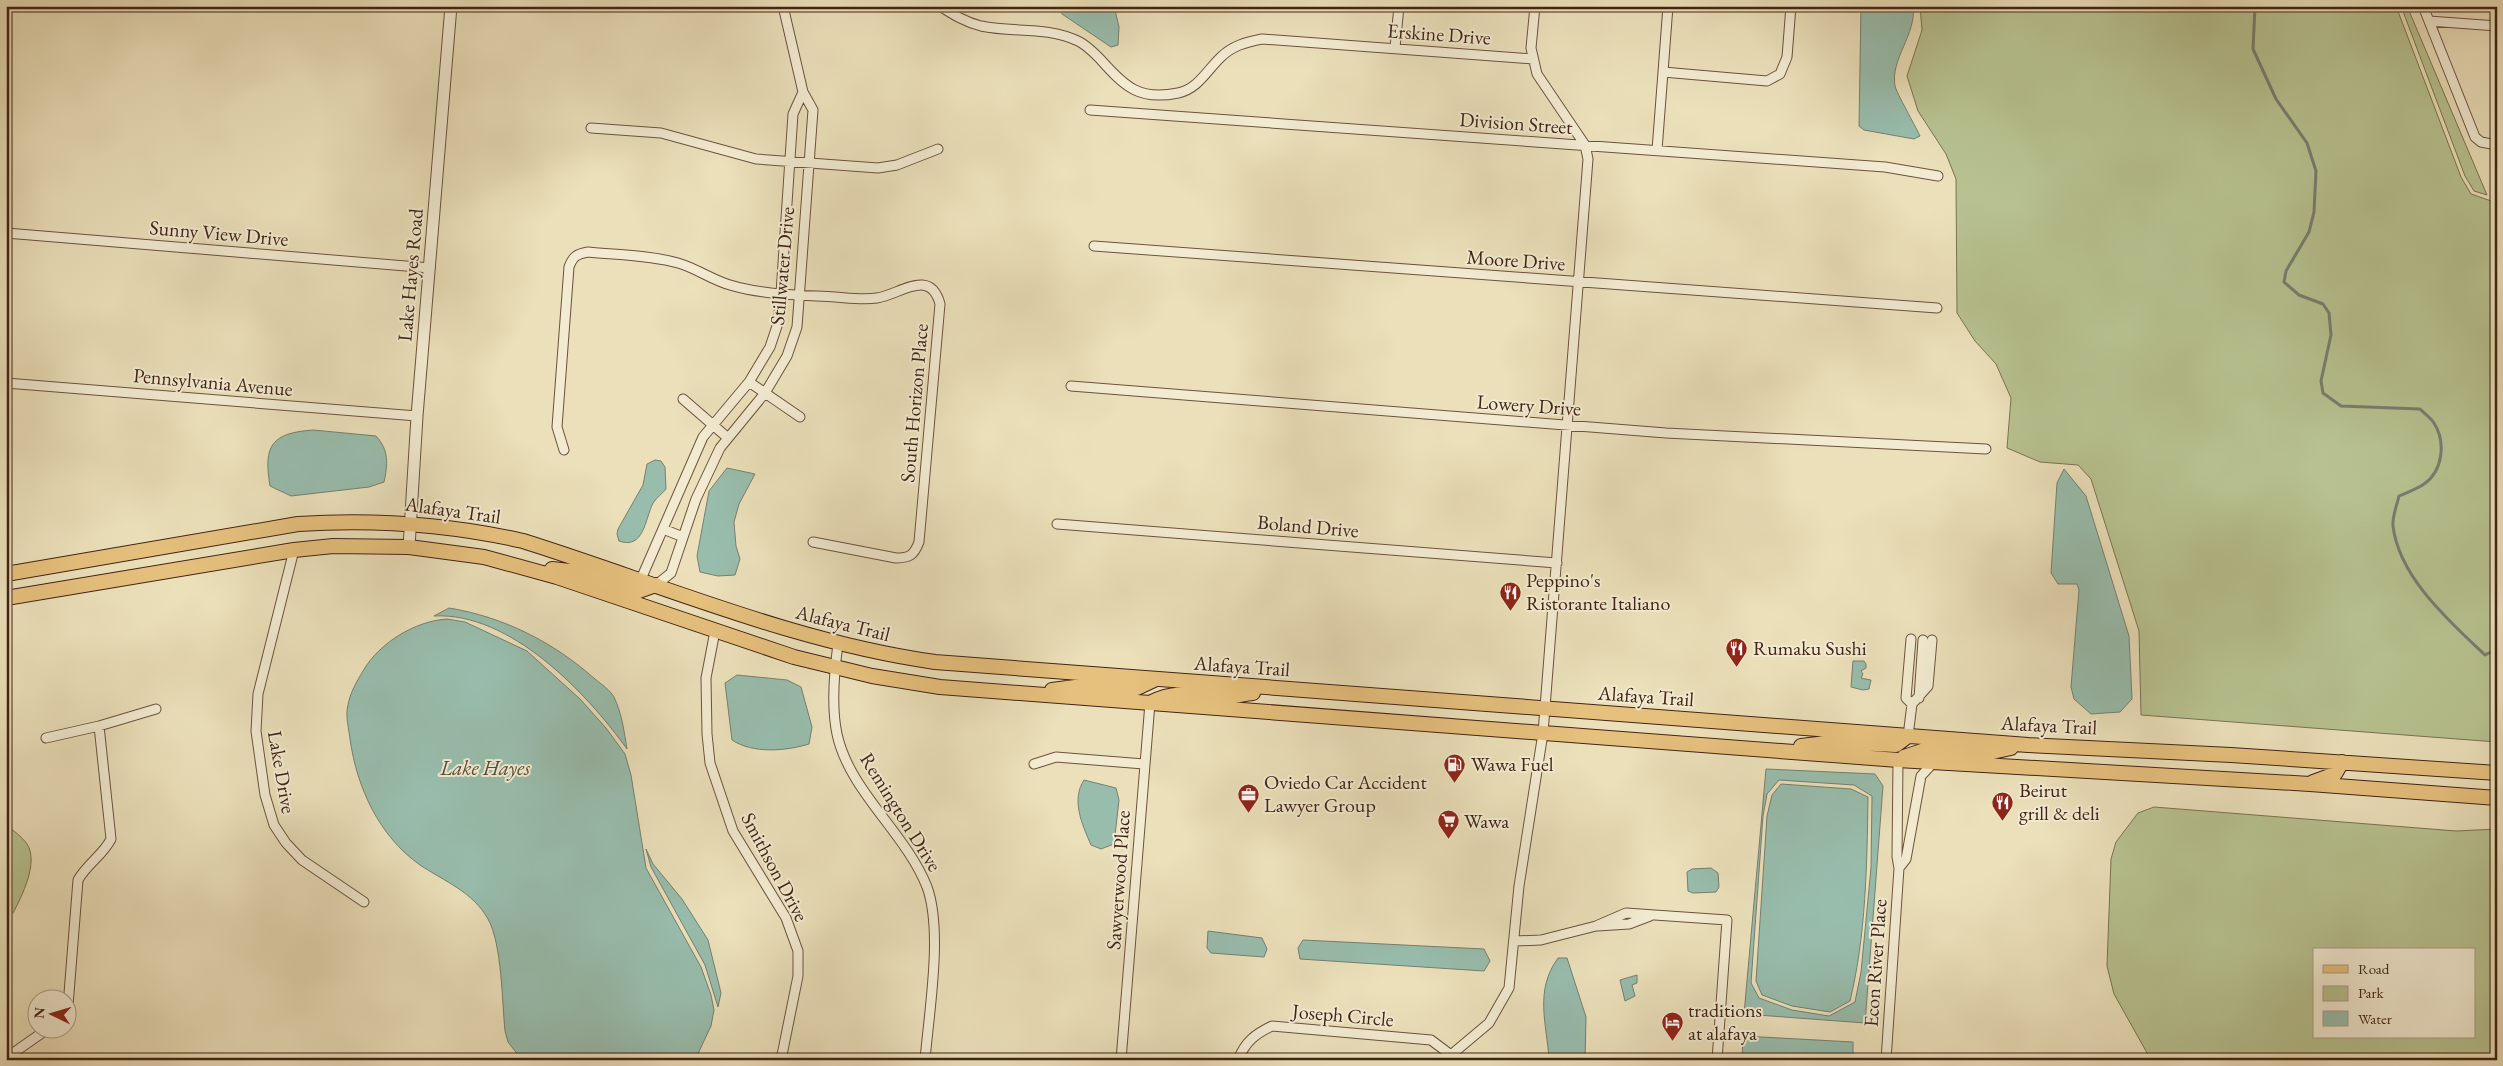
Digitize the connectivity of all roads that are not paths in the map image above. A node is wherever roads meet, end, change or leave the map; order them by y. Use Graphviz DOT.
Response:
graph roads {
  1 [pos="451,6"];
  2 [pos="783,6"];
  3 [pos="940,6"];
  4 [pos="1399,6"];
  5 [pos="1535,6"];
  6 [pos="1668,6"];
  7 [pos="1791,6"];
  8 [pos="2423,6"];
  9 [pos="2429,21"];
  10 [pos="2497,26"];
  11 [pos="1395,48"];
  12 [pos="1533,59"];
  13 [pos="1663,72"];
  14 [pos="803,92"];
  15 [pos="1090,110"];
  16 [pos="590,128"];
  17 [pos="1585,145"];
  18 [pos="2497,145"];
  19 [pos="938,148"];
  20 [pos="1657,150"];
  21 [pos="788,161"];
  22 [pos="808,162"];
  23 [pos="1938,176"];
  24 [pos="6,233"];
  25 [pos="1094,246"];
  26 [pos="430,268"];
  27 [pos="1578,283"];
  28 [pos="781,293"];
  29 [pos="800,295"];
  30 [pos="1937,308"];
  31 [pos="750,382"];
  32 [pos="6,383"];
  33 [pos="1071,386"];
  34 [pos="765,393"];
  35 [pos="683,399"];
  36 [pos="417,416"];
  37 [pos="800,418"];
  38 [pos="714,425"];
  39 [pos="1567,426"];
  40 [pos="728,438"];
  41 [pos="1986,449"];
  42 [pos="564,450"];
  43 [pos="411,523"];
  44 [pos="1057,524"];
  45 [pos="663,529"];
  46 [pos="683,537"];
  47 [pos="813,542"];
  48 [pos="409,547"];
  49 [pos="294,550"];
  50 [pos="1556,563"];
  51 [pos="519,565"];
  52 [pos="6,574"];
  53 [pos="641,579"];
  54 [pos="656,585"];
  55 [pos="6,598"];
  56 [pos="715,631"];
  57 [pos="1911,639"];
  58 [pos="1927,640"];
  59 [pos="838,644"];
  60 [pos="835,668"];
  61 [pos="1155,680"];
  62 [pos="1279,689"];
  63 [pos="1024,694"];
  64 [pos="1150,703"];
  65 [pos="1912,704"];
  66 [pos="1545,708"];
  67 [pos="156,709"];
  68 [pos="99,726"];
  69 [pos="1543,733"];
  70 [pos="1908,736"];
  71 [pos="46,738"];
  72 [pos="2028,745"];
  73 [pos="1773,750"];
  74 [pos="1898,760"];
  75 [pos="1934,762"];
  76 [pos="2342,762"];
  77 [pos="1034,764"];
  78 [pos="1144,764"];
  79 [pos="2497,773"];
  80 [pos="2310,784"];
  81 [pos="2497,798"];
  82 [pos="1899,868"];
  83 [pos="364,902"];
  84 [pos="1515,941"];
  85 [pos="69,988"];
  86 [pos="35,1038"];
  87 [pos="1451,1057"];
  88 [pos="6,1058"];
  89 [pos="781,1060"];
  90 [pos="925,1060"];
  91 [pos="1122,1060"];
  92 [pos="1238,1060"];
  93 [pos="1717,1060"];
  94 [pos="1886,1060"];
  1 -- 26 [label="street, Lake Hayes Road"];
  2 -- 14 [label="street, Stillwater Drive"];
  3 -- 11 [label="street, Erskine Drive"];
  4 -- 11 [label="street"];
  5 -- 12 [label="street"];
  6 -- 13 [label="street"];
  7 -- 13 [label="street"];
  8 -- 9 [label="street"];
  9 -- 10 [label="street"];
  9 -- 18 [label="street"];
  11 -- 12 [label="street, Erskine Drive"];
  12 -- 17 [label="street"];
  13 -- 20 [label="street"];
  14 -- 21 [label="street, Stillwater Drive"];
  14 -- 22 [label="street, Stillwater Drive"];
  15 -- 17 [label="street, Division Street"];
  16 -- 21 [label="street"];
  17 -- 20 [label="street, Division Street"];
  17 -- 27 [label="street"];
  19 -- 22 [label="street"];
  20 -- 23 [label="street, Division Street"];
  21 -- 22 [label="street"];
  21 -- 28 [label="street, Stillwater Drive"];
  22 -- 29 [label="street, Stillwater Drive"];
  24 -- 26 [label="street, Sunny View Drive"];
  25 -- 27 [label="street, Moore Drive"];
  26 -- 36 [label="street, Lake Hayes Road"];
  27 -- 30 [label="street, Moore Drive"];
  27 -- 39 [label="street"];
  28 -- 29 [label="street"];
  28 -- 31 [label="street, Stillwater Drive"];
  28 -- 42 [label="street"];
  29 -- 34 [label="street, Stillwater Drive"];
  29 -- 47 [label="street, South Horizon Place"];
  31 -- 34 [label="street"];
  31 -- 38 [label="street, Stillwater Drive"];
  32 -- 36 [label="street, Pennsylvania Avenue"];
  33 -- 39 [label="street, Lowery Drive"];
  34 -- 37 [label="street"];
  34 -- 40 [label="street, Stillwater Drive"];
  35 -- 38 [label="street"];
  36 -- 43 [label="street, Lake Hayes Road"];
  38 -- 40 [label="street"];
  38 -- 45 [label="street, Stillwater Drive"];
  39 -- 41 [label="street, Lowery Drive"];
  39 -- 50 [label="street"];
  40 -- 46 [label="street, Stillwater Drive"];
  43 -- 48 [label="street, Lake Hayes Road"];
  43 -- 52 [label="main road, Alafaya Trail"];
  43 -- 53 [label="main road, Alafaya Trail"];
  44 -- 50 [label="street, Boland Drive"];
  45 -- 46 [label="street"];
  45 -- 53 [label="street, Stillwater Drive"];
  46 -- 54 [label="street, Stillwater Drive"];
  48 -- 49 [label="main road, Alafaya Trail"];
  48 -- 51 [label="main road, Alafaya Trail"];
  49 -- 55 [label="main road, Alafaya Trail"];
  49 -- 83 [label="street, Lake Drive"];
  50 -- 66 [label="street"];
  51 -- 54 [label="main road"];
  51 -- 56 [label="main road, Alafaya Trail"];
  53 -- 54 [label="main road, Alafaya Trail"];
  54 -- 59 [label="main road, Alafaya Trail"];
  56 -- 60 [label="main road, Alafaya Trail"];
  56 -- 89 [label="street, Smithson Drive"];
  57 -- 65 [label="street"];
  58 -- 65 [label="street"];
  59 -- 60 [label="street, Remington Drive"];
  59 -- 61 [label="main road, Alafaya Trail"];
  60 -- 63 [label="main road, Alafaya Trail"];
  60 -- 90 [label="street, Remington Drive"];
  61 -- 62 [label="main road, Alafaya Trail"];
  61 -- 63 [label="main road"];
  62 -- 64 [label="main road"];
  62 -- 66 [label="main road, Alafaya Trail"];
  63 -- 64 [label="main road, Alafaya Trail"];
  64 -- 69 [label="main road, Alafaya Trail"];
  64 -- 78 [label="street, Sawyerwood Place"];
  65 -- 70 [label="street"];
  66 -- 69 [label="street"];
  66 -- 70 [label="main road, Alafaya Trail"];
  67 -- 68 [label="street"];
  68 -- 71 [label="street"];
  68 -- 85 [label="street"];
  69 -- 73 [label="main road, Alafaya Trail"];
  69 -- 84 [label="street"];
  70 -- 72 [label="main road, Alafaya Trail"];
  70 -- 73 [label="main road"];
  72 -- 74 [label="main road"];
  72 -- 76 [label="main road, Alafaya Trail"];
  73 -- 74 [label="main road, Alafaya Trail"];
  74 -- 75 [label="main road, Alafaya Trail"];
  74 -- 82 [label="street, Econ River Place"];
  75 -- 80 [label="main road, Alafaya Trail"];
  75 -- 82 [label="street, Econ River Place"];
  76 -- 79 [label="main road, Alafaya Trail"];
  76 -- 80 [label="main road"];
  77 -- 78 [label="street"];
  78 -- 91 [label="street, Sawyerwood Place"];
  80 -- 81 [label="main road, Alafaya Trail"];
  82 -- 94 [label="street, Econ River Place"];
  84 -- 87 [label="street"];
  84 -- 93 [label="street"];
  86 -- 88 [label="street"];
  87 -- 92 [label="street, Joseph Circle"];
}
